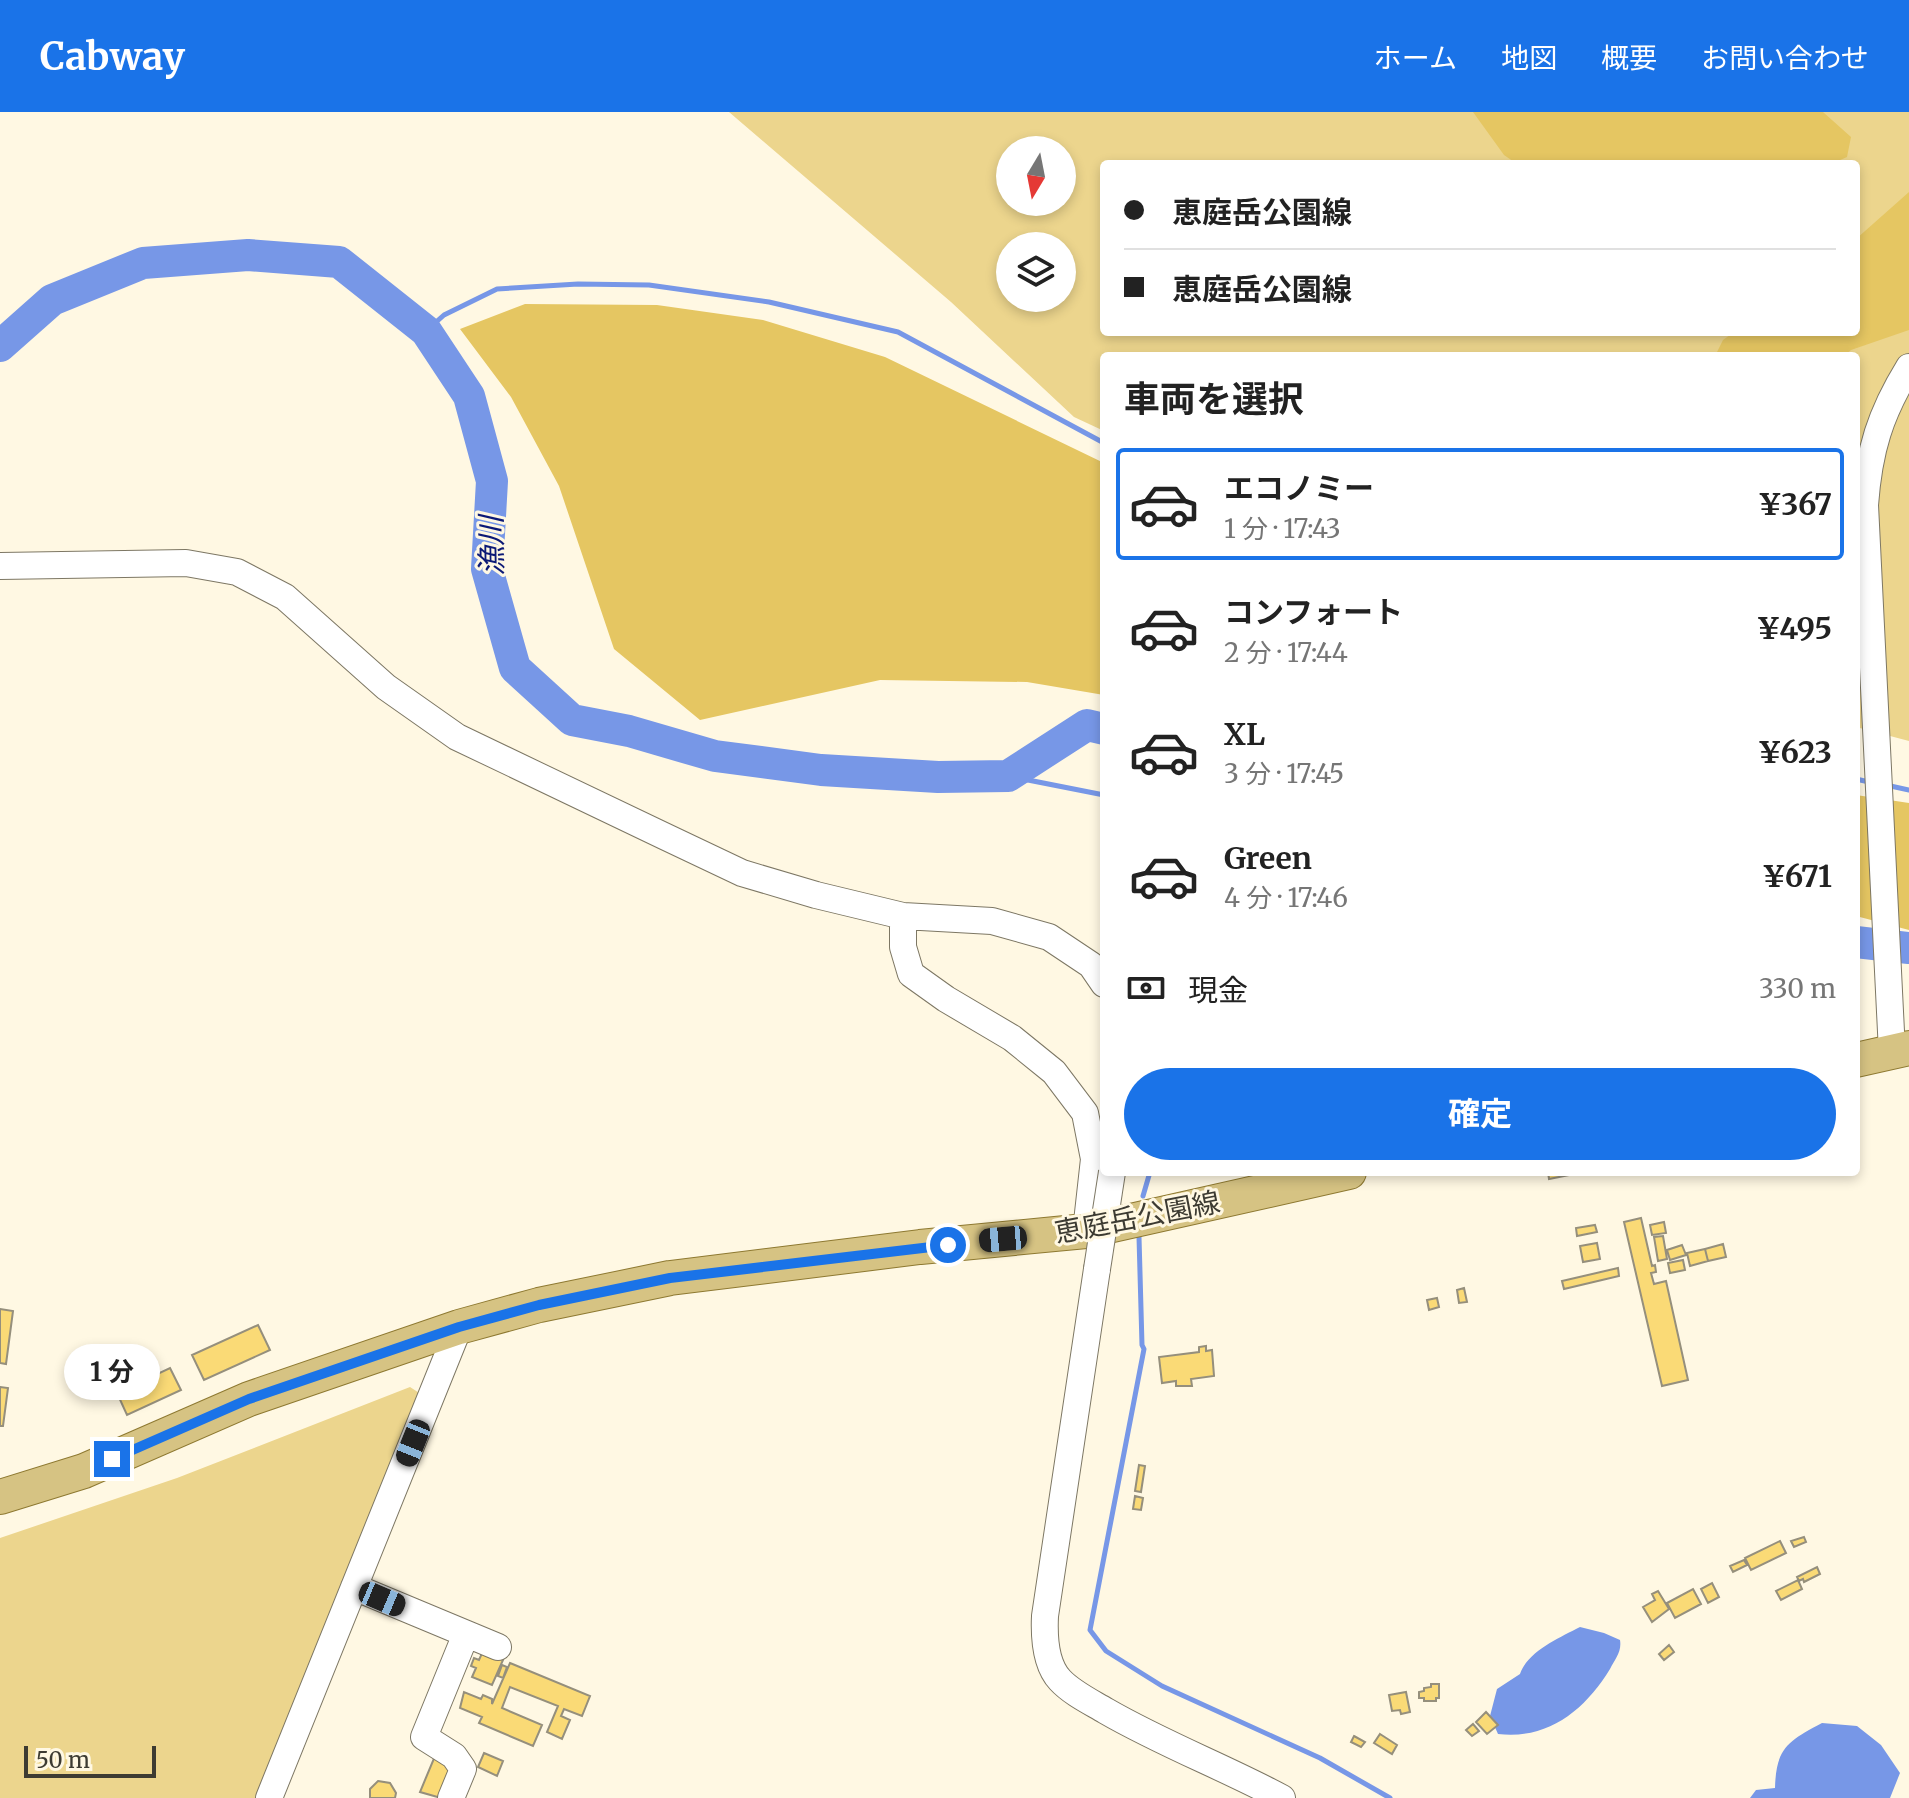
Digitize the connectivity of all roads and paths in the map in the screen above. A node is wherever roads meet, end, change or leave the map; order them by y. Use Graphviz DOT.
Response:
graph roads {
  1 [pos="1909,367"];
  2 [pos="0,566"];
  3 [pos="903,916"];
  4 [pos="1100,978"];
  5 [pos="1901,1050"];
  6 [pos="1860,1059"];
  7 [pos="1111,1176"];
  8 [pos="1331,1176"];
  9 [pos="1086,1231"];
  10 [pos="459,1327"];
  11 [pos="0,1497"];
  12 [pos="354,1587"];
  13 [pos="466,1634"];
  14 [pos="498,1647"];
  15 [pos="269,1798"];
  16 [pos="451,1798"];
  17 [pos="1282,1798"];
  1 -- 5 [label="street"];
  2 -- 3 [label="street"];
  3 -- 4 [label="street"];
  3 -- 9 [label="street"];
  5 -- 6 [label="main road"];
  7 -- 17 [label="street, bridge"];
  8 -- 9 [label="main road, 恵庭岳公園線"];
  9 -- 10 [label="main road, 恵庭岳公園線"];
  10 -- 11 [label="main road, 恵庭岳公園線"];
  10 -- 12 [label="street"];
  12 -- 13 [label="street"];
  12 -- 15 [label="street"];
  13 -- 14 [label="street"];
  13 -- 16 [label="street"];
}
